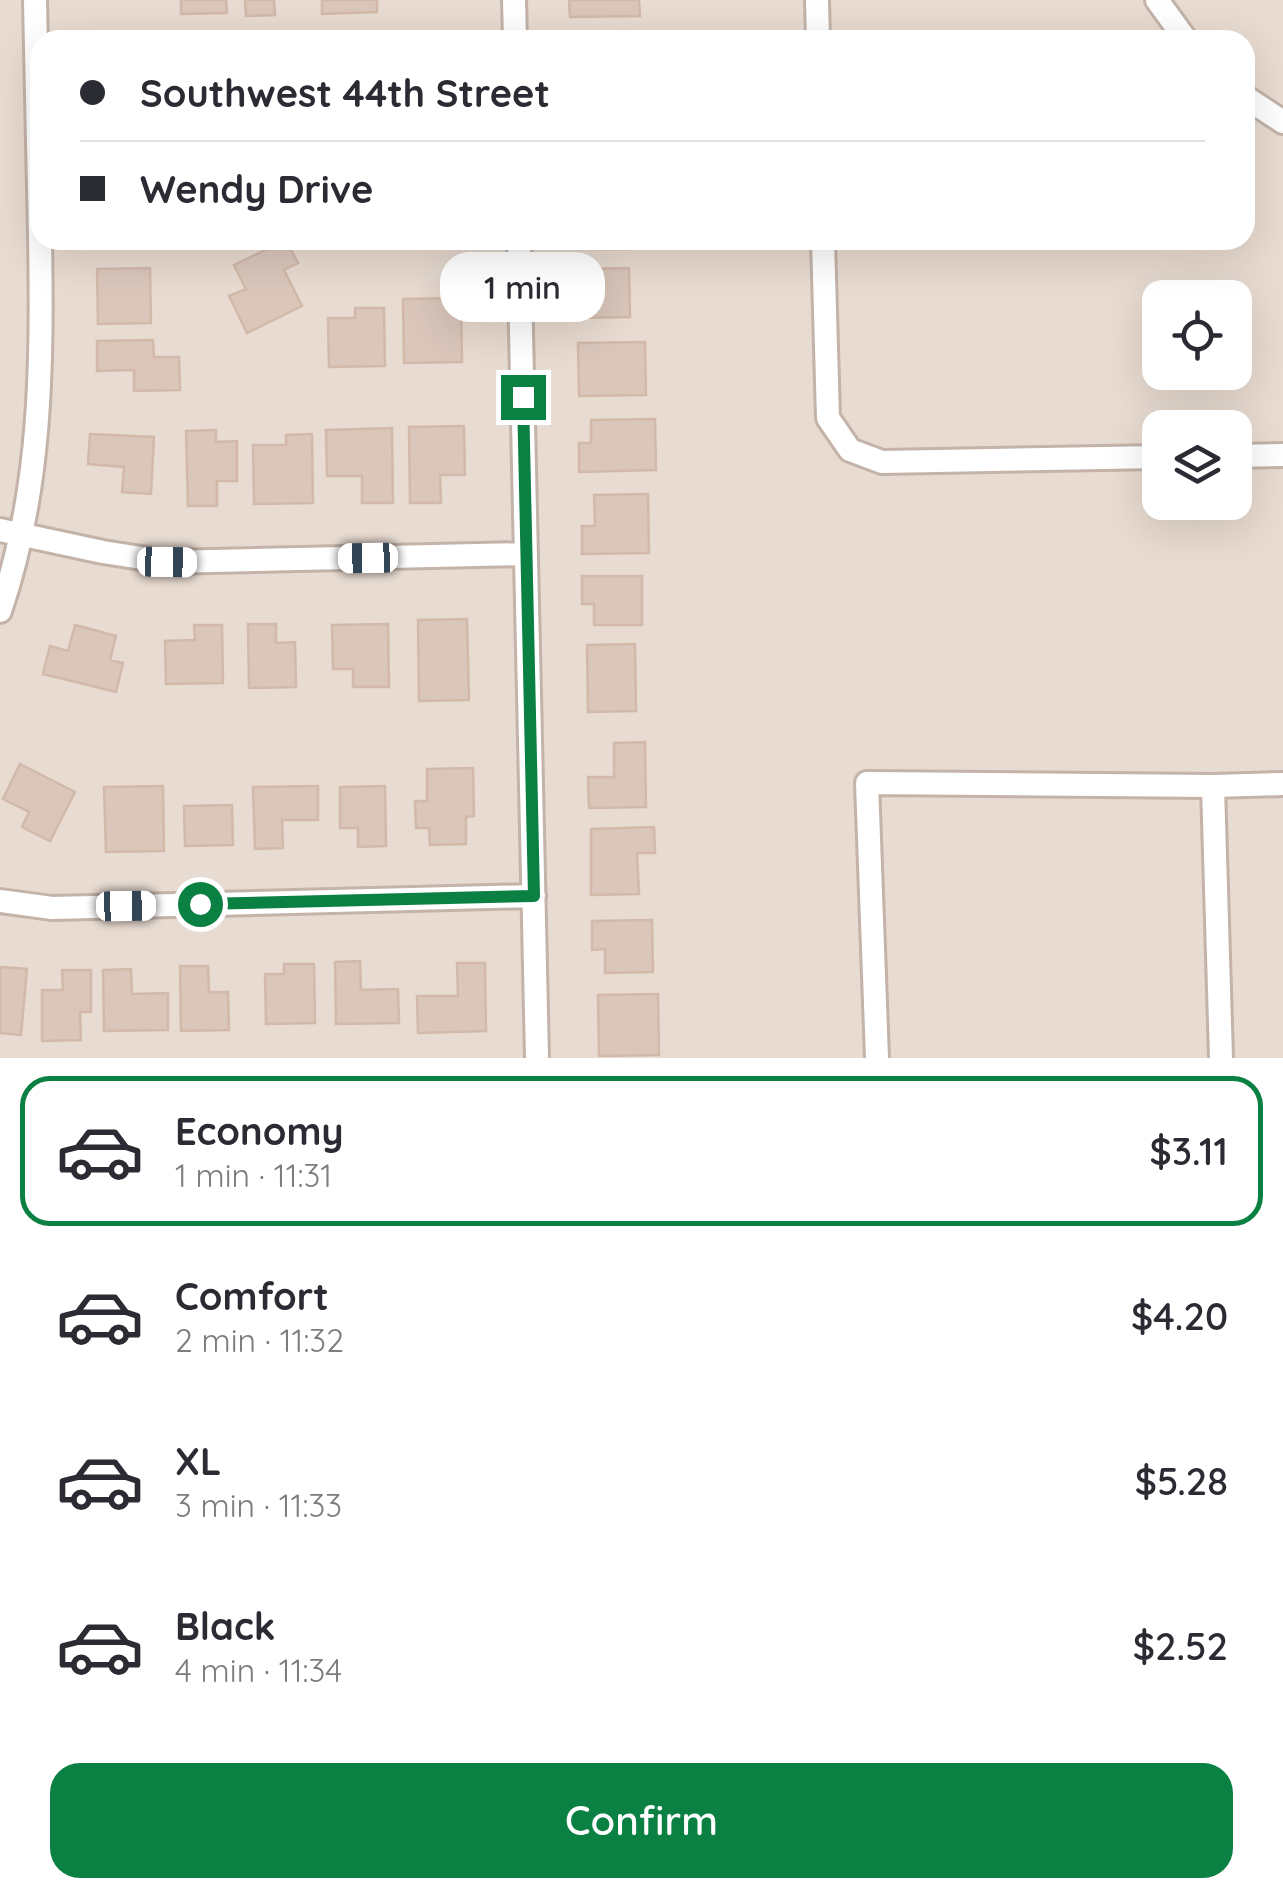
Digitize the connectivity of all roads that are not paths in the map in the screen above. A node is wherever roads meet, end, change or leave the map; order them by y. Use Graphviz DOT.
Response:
graph roads {
  1 [pos="35,0"];
  2 [pos="514,0"];
  3 [pos="818,0"];
  4 [pos="1157,0"];
  5 [pos="35,30"];
  6 [pos="515,30"];
  7 [pos="818,30"];
  8 [pos="1179,30"];
  9 [pos="1255,104"];
  10 [pos="1283,122"];
  11 [pos="39,250"];
  12 [pos="519,250"];
  13 [pos="823,250"];
  14 [pos="1283,455"];
  15 [pos="1252,456"];
  16 [pos="1142,457"];
  17 [pos="11,533"];
  18 [pos="526,554"];
  19 [pos="0,611"];
  20 [pos="1283,784"];
  21 [pos="1213,786"];
  22 [pos="534,896"];
  23 [pos="0,901"];
  24 [pos="538,1058"];
  25 [pos="877,1058"];
  26 [pos="1220,1058"];
  1 -- 5 [label="street"];
  2 -- 6 [label="street"];
  3 -- 7 [label="street"];
  4 -- 8 [label="street"];
  9 -- 10 [label="street"];
  11 -- 17 [label="street"];
  12 -- 18 [label="street"];
  13 -- 16 [label="street"];
  14 -- 15 [label="street"];
  17 -- 18 [label="street"];
  17 -- 19 [label="street"];
  18 -- 22 [label="street"];
  20 -- 21 [label="street"];
  21 -- 25 [label="street"];
  21 -- 26 [label="street"];
  22 -- 23 [label="street"];
  22 -- 24 [label="street"];
}
